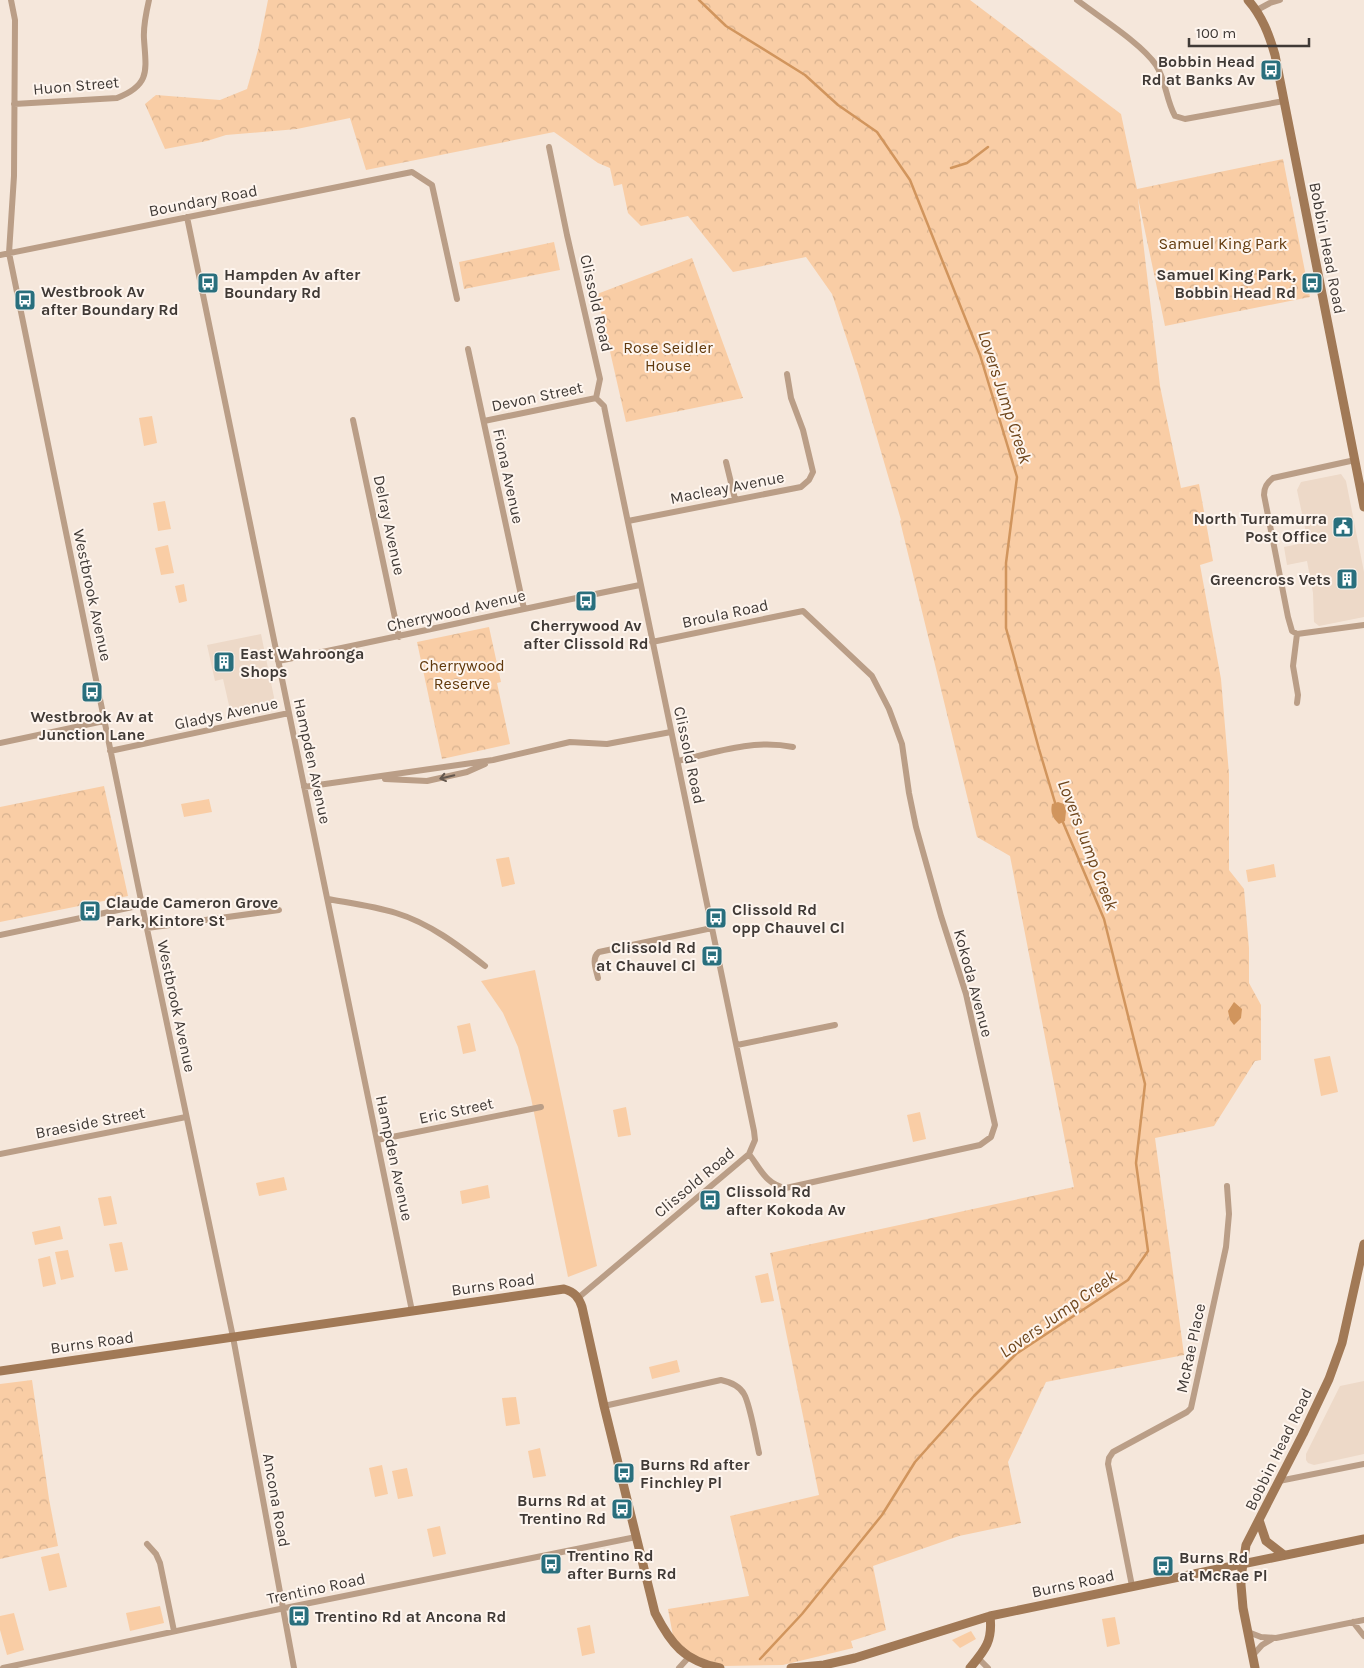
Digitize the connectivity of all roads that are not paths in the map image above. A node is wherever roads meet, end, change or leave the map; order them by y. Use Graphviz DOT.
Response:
graph roads {
  1 [pos="11,0"];
  2 [pos="149,0"];
  3 [pos="1077,0"];
  4 [pos="1248,0"];
  5 [pos="1280,0"];
  6 [pos="1257,10"];
  7 [pos="1284,101"];
  8 [pos="14,104"];
  9 [pos="549,147"];
  10 [pos="187,217"];
  11 [pos="9,253"];
  12 [pos="0,255"];
  13 [pos="457,299"];
  14 [pos="468,349"];
  15 [pos="787,374"];
  16 [pos="596,398"];
  17 [pos="353,420"];
  18 [pos="484,421"];
  19 [pos="1355,460"];
  20 [pos="726,462"];
  21 [pos="735,499"];
  22 [pos="1364,507"];
  23 [pos="628,521"];
  24 [pos="640,585"];
  25 [pos="524,608"];
  26 [pos="803,611"];
  27 [pos="1364,625"];
  28 [pos="1297,634"];
  29 [pos="400,637"];
  30 [pos="652,642"];
  31 [pos="278,661"];
  32 [pos="1297,703"];
  33 [pos="289,713"];
  34 [pos="104,722"];
  35 [pos="671,732"];
  36 [pos="0,743"];
  37 [pos="792,747"];
  38 [pos="110,750"];
  39 [pos="493,760"];
  40 [pos="678,761"];
  41 [pos="368,778"];
  42 [pos="304,786"];
  43 [pos="328,899"];
  44 [pos="142,906"];
  45 [pos="278,910"];
  46 [pos="147,928"];
  47 [pos="712,928"];
  48 [pos="0,934"];
  49 [pos="485,966"];
  50 [pos="598,978"];
  51 [pos="835,1025"];
  52 [pos="737,1045"];
  53 [pos="540,1107"];
  54 [pos="186,1117"];
  55 [pos="377,1140"];
  56 [pos="0,1154"];
  57 [pos="749,1154"];
  58 [pos="1227,1186"];
  59 [pos="1364,1244"];
  60 [pos="1362,1265"];
  61 [pos="578,1298"];
  62 [pos="412,1311"];
  63 [pos="233,1337"];
  64 [pos="0,1371"];
  65 [pos="604,1406"];
  66 [pos="759,1453"];
  67 [pos="1364,1464"];
  68 [pos="1279,1481"];
  69 [pos="1259,1520"];
  70 [pos="636,1537"];
  71 [pos="1364,1539"];
  72 [pos="147,1544"];
  73 [pos="1284,1555"];
  74 [pos="1243,1563"];
  75 [pos="1132,1586"];
  76 [pos="283,1609"];
  77 [pos="990,1616"];
  78 [pos="1364,1620"];
  79 [pos="1353,1622"];
  80 [pos="174,1631"];
  81 [pos="1248,1632"];
  82 [pos="1364,1636"];
  83 [pos="1276,1638"];
  84 [pos="1253,1655"];
  85 [pos="689,1657"];
  86 [pos="978,1658"];
  87 [pos="2,1668"];
  88 [pos="294,1668"];
  89 [pos="679,1668"];
  90 [pos="720,1668"];
  91 [pos="791,1668"];
  92 [pos="970,1668"];
  93 [pos="988,1668"];
  94 [pos="1255,1668"];
  1 -- 8 [label="street, Westbrook Avenue"];
  2 -- 8 [label="street, Huon Street"];
  3 -- 7 [label="street"];
  4 -- 6 [label="main road, Bobbin Head Road"];
  5 -- 6 [label="street"];
  6 -- 7 [label="main road, Bobbin Head Road"];
  7 -- 19 [label="main road, Bobbin Head Road"];
  8 -- 11 [label="street, Westbrook Avenue"];
  9 -- 16 [label="street, Clissold Road"];
  10 -- 11 [label="street, Boundary Road"];
  10 -- 13 [label="street, Boundary Road"];
  10 -- 31 [label="street, Hampden Avenue"];
  11 -- 12 [label="street, Boundary Road"];
  11 -- 34 [label="street, Westbrook Avenue"];
  14 -- 18 [label="street, Fiona Avenue"];
  15 -- 21 [label="street, Macleay Avenue"];
  16 -- 18 [label="street, Devon Street"];
  16 -- 23 [label="street, Clissold Road"];
  17 -- 29 [label="street, Delray Avenue"];
  18 -- 25 [label="street, Fiona Avenue"];
  19 -- 22 [label="main road, Bobbin Head Road"];
  19 -- 28 [label="street"];
  20 -- 21 [label="street"];
  21 -- 23 [label="street, Macleay Avenue"];
  23 -- 24 [label="street, Clissold Road"];
  24 -- 25 [label="street, Cherrywood Avenue"];
  24 -- 30 [label="street, Clissold Road"];
  25 -- 29 [label="street, Cherrywood Avenue"];
  26 -- 30 [label="street, Broula Road"];
  26 -- 57 [label="street, Kokoda Avenue"];
  27 -- 28 [label="street"];
  28 -- 32 [label="street"];
  29 -- 31 [label="street, Cherrywood Avenue"];
  30 -- 35 [label="street, Clissold Road"];
  31 -- 33 [label="street, Hampden Avenue"];
  33 -- 38 [label="street, Gladys Avenue"];
  33 -- 42 [label="street, Hampden Avenue"];
  34 -- 36 [label="street"];
  34 -- 38 [label="street, Westbrook Avenue"];
  35 -- 39 [label="street"];
  35 -- 40 [label="street, Clissold Road"];
  37 -- 40 [label="street"];
  38 -- 44 [label="street, Westbrook Avenue"];
  39 -- 41 [label="street"];
  39 -- 41 [label="street, one-way"];
  40 -- 47 [label="street, Clissold Road"];
  41 -- 42 [label="street"];
  42 -- 43 [label="street, Hampden Avenue"];
  43 -- 49 [label="street"];
  43 -- 55 [label="street, Hampden Avenue"];
  44 -- 46 [label="street, Westbrook Avenue"];
  44 -- 48 [label="street"];
  45 -- 46 [label="street"];
  46 -- 54 [label="street, Westbrook Avenue"];
  47 -- 50 [label="street"];
  47 -- 52 [label="street, Clissold Road"];
  51 -- 52 [label="street"];
  52 -- 57 [label="street, Clissold Road"];
  53 -- 55 [label="street, Eric Street"];
  54 -- 56 [label="street, Braeside Street"];
  54 -- 63 [label="street, Westbrook Avenue"];
  55 -- 62 [label="street, Hampden Avenue"];
  57 -- 61 [label="street, Clissold Road"];
  58 -- 75 [label="street, McRae Place"];
  59 -- 60 [label="main road, Bobbin Head Road"];
  60 -- 68 [label="main road, Bobbin Head Road"];
  61 -- 62 [label="main road, Burns Road"];
  61 -- 65 [label="main road"];
  62 -- 63 [label="main road, Burns Road"];
  63 -- 64 [label="main road, Burns Road"];
  63 -- 76 [label="street, Ancona Road"];
  65 -- 66 [label="street"];
  65 -- 70 [label="main road"];
  67 -- 68 [label="street"];
  68 -- 69 [label="main road, Bobbin Head Road"];
  69 -- 73 [label="main road"];
  69 -- 74 [label="main road, Bobbin Head Road"];
  70 -- 76 [label="street, Trentino Road"];
  70 -- 85 [label="main road"];
  71 -- 73 [label="main road, Burns Road"];
  72 -- 80 [label="street"];
  73 -- 74 [label="main road, Burns Road"];
  74 -- 75 [label="main road, Burns Road"];
  74 -- 81 [label="main road, Bobbin Head Road"];
  75 -- 77 [label="main road, Burns Road"];
  76 -- 80 [label="street, Trentino Road"];
  76 -- 88 [label="street, Ancona Road"];
  77 -- 86 [label="main road"];
  77 -- 91 [label="main road, Burns Road"];
  78 -- 79 [label="street"];
  79 -- 82 [label="street"];
  79 -- 83 [label="street"];
  80 -- 87 [label="street, Trentino Road"];
  81 -- 83 [label="street"];
  81 -- 84 [label="main road, Bobbin Head Road"];
  83 -- 84 [label="street"];
  84 -- 94 [label="main road, Bobbin Head Road"];
  85 -- 89 [label="street"];
  85 -- 90 [label="main road"];
  86 -- 92 [label="main road"];
  86 -- 93 [label="street"];
}
